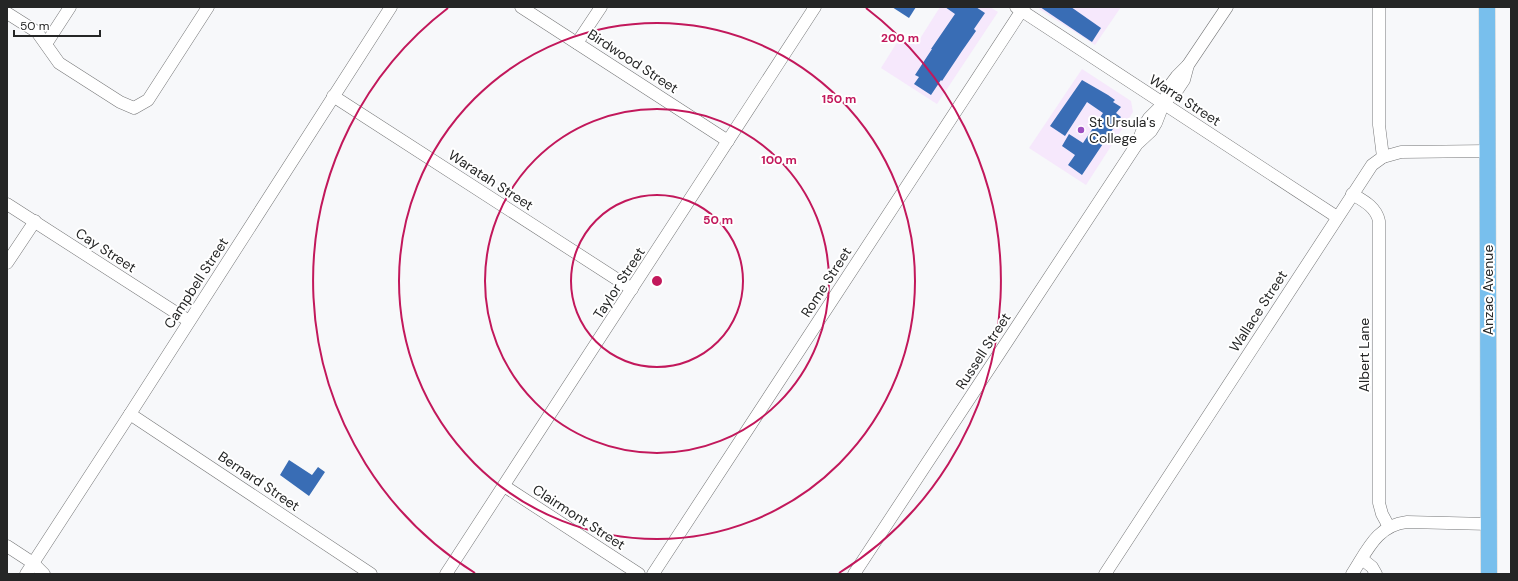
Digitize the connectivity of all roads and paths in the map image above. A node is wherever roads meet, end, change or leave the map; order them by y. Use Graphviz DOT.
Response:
graph roads {
  1 [pos="70,7"];
  2 [pos="208,7"];
  3 [pos="391,7"];
  4 [pos="521,7"];
  5 [pos="601,7"];
  6 [pos="815,7"];
  7 [pos="1227,7"];
  8 [pos="1379,7"];
  9 [pos="1488,7"];
  10 [pos="1021,8"];
  11 [pos="7,13"];
  12 [pos="577,43"];
  13 [pos="46,44"];
  14 [pos="333,96"];
  15 [pos="1163,104"];
  16 [pos="728,141"];
  17 [pos="1488,151"];
  18 [pos="1383,157"];
  19 [pos="1352,194"];
  20 [pos="7,204"];
  21 [pos="1337,217"];
  22 [pos="34,221"];
  23 [pos="7,263"];
  24 [pos="632,289"];
  25 [pos="189,321"];
  26 [pos="130,414"];
  27 [pos="504,486"];
  28 [pos="1489,524"];
  29 [pos="1389,527"];
  30 [pos="7,546"];
  31 [pos="1362,559"];
  32 [pos="33,563"];
  33 [pos="26,574"];
  34 [pos="44,574"];
  35 [pos="371,574"];
  36 [pos="446,574"];
  37 [pos="639,574"];
  38 [pos="653,574"];
  39 [pos="854,574"];
  40 [pos="1105,574"];
  41 [pos="1352,574"];
  42 [pos="1376,574"];
  43 [pos="1489,574"];
  1 -- 13 [label="street"];
  2 -- 13 [label="street"];
  3 -- 14 [label="street, Campbell Street"];
  4 -- 12 [label="street, Birdwood Street"];
  5 -- 12 [label="street"];
  6 -- 16 [label="street, Taylor Street"];
  7 -- 15 [label="street, Russell Street"];
  8 -- 18 [label="street"];
  9 -- 17 [label="main road, Anzac Avenue"];
  10 -- 15 [label="street, Warra Street"];
  10 -- 38 [label="street, Rome Street"];
  11 -- 13 [label="street"];
  12 -- 16 [label="street, Birdwood Street"];
  14 -- 24 [label="street, Waratah Street"];
  14 -- 25 [label="street, Campbell Street"];
  15 -- 21 [label="street, Warra Street"];
  15 -- 39 [label="street, Russell Street"];
  16 -- 24 [label="street, Taylor Street"];
  17 -- 18 [label="street, Wallace Street"];
  17 -- 28 [label="main road, Anzac Avenue"];
  18 -- 19 [label="street, Wallace Street"];
  19 -- 21 [label="street, Wallace Street"];
  19 -- 29 [label="street, Albert Lane"];
  20 -- 22 [label="street, Cay Street"];
  21 -- 40 [label="street, Wallace Street"];
  22 -- 23 [label="street"];
  22 -- 25 [label="street, Cay Street"];
  24 -- 27 [label="street, Taylor Street"];
  25 -- 26 [label="street, Campbell Street"];
  26 -- 32 [label="street, Campbell Street"];
  26 -- 35 [label="street, Bernard Street"];
  27 -- 36 [label="street, Taylor Street"];
  27 -- 37 [label="street, Clairmont Street"];
  28 -- 29 [label="street"];
  28 -- 43 [label="main road, Anzac Avenue"];
  29 -- 31 [label="street"];
  30 -- 32 [label="street"];
  31 -- 41 [label="street"];
  31 -- 42 [label="street"];
  32 -- 33 [label="street, Campbell Street"];
  32 -- 34 [label="street"];
}
